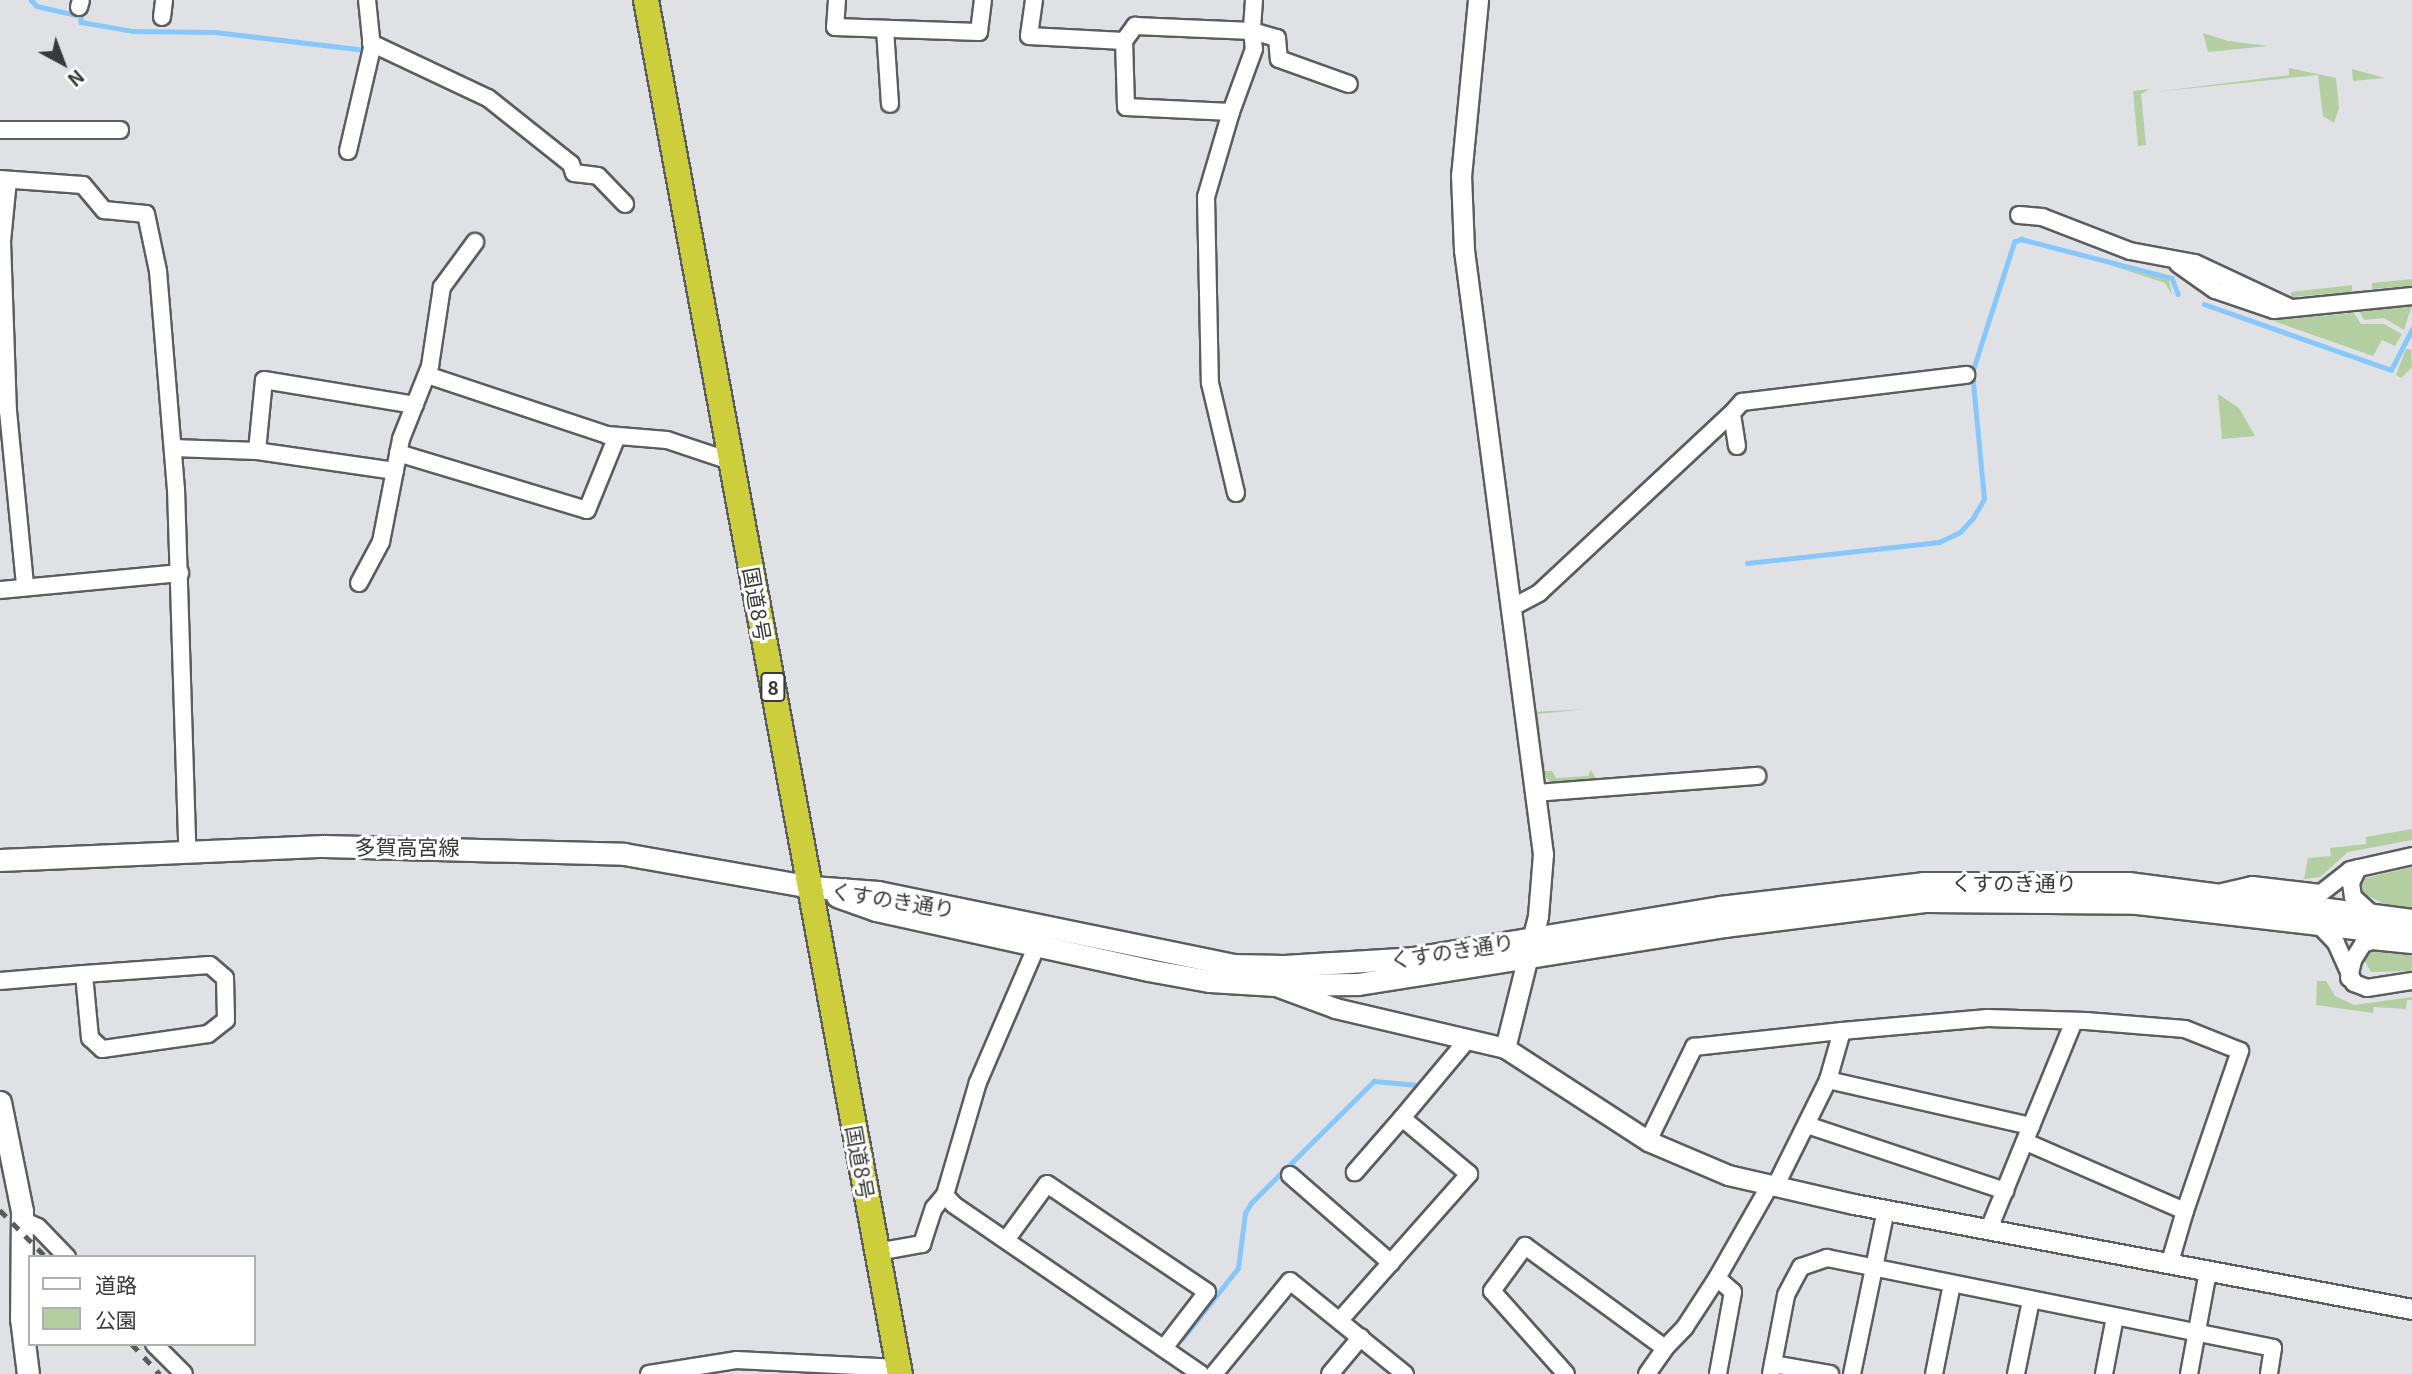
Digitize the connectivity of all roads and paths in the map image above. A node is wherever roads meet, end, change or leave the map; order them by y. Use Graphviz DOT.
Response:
graph roads {
  1 [pos="164,0"];
  2 [pos="367,0"];
  3 [pos="646,0"];
  4 [pos="836,0"];
  5 [pos="983,0"];
  6 [pos="1034,0"];
  7 [pos="1254,0"];
  8 [pos="1478,0"];
  9 [pos="162,18"];
  10 [pos="885,29"];
  11 [pos="1252,31"];
  12 [pos="1124,41"];
  13 [pos="371,43"];
  14 [pos="1349,84"];
  15 [pos="890,104"];
  16 [pos="1231,111"];
  17 [pos="0,130"];
  18 [pos="120,130"];
  19 [pos="348,151"];
  20 [pos="4,180"];
  21 [pos="625,204"];
  22 [pos="2019,215"];
  23 [pos="475,242"];
  24 [pos="2412,296"];
  25 [pos="4,366"];
  26 [pos="427,375"];
  27 [pos="1966,375"];
  28 [pos="415,405"];
  29 [pos="1732,413"];
  30 [pos="617,436"];
  31 [pos="1737,446"];
  32 [pos="173,448"];
  33 [pos="257,452"];
  34 [pos="398,453"];
  35 [pos="733,462"];
  36 [pos="395,471"];
  37 [pos="1236,493"];
  38 [pos="180,573"];
  39 [pos="359,583"];
  40 [pos="25,585"];
  41 [pos="0,590"];
  42 [pos="1511,608"];
  43 [pos="1757,776"];
  44 [pos="1535,793"];
  45 [pos="187,848"];
  46 [pos="2412,856"];
  47 [pos="0,860"];
  48 [pos="2358,868"];
  49 [pos="812,887"];
  50 [pos="2222,892"];
  51 [pos="2372,914"];
  52 [pos="2412,920"];
  53 [pos="2316,922"];
  54 [pos="2412,935"];
  55 [pos="1041,938"];
  56 [pos="2412,945"];
  57 [pos="1528,947"];
  58 [pos="84,974"];
  59 [pos="2350,978"];
  60 [pos="0,981"];
  61 [pos="2412,981"];
  62 [pos="1275,985"];
  63 [pos="2074,1021"];
  64 [pos="1842,1031"];
  65 [pos="1468,1039"];
  66 [pos="1505,1048"];
  67 [pos="1828,1080"];
  68 [pos="0,1102"];
  69 [pos="1402,1118"];
  70 [pos="1807,1125"];
  71 [pos="2029,1134"];
  72 [pos="1648,1140"];
  73 [pos="1355,1172"];
  74 [pos="1290,1175"];
  75 [pos="1772,1186"];
  76 [pos="2005,1191"];
  77 [pos="945,1195"];
  78 [pos="1886,1210"];
  79 [pos="2185,1211"];
  80 [pos="22,1220"];
  81 [pos="1989,1229"];
  82 [pos="1006,1240"];
  83 [pos="877,1252"];
  84 [pos="65,1255"];
  85 [pos="2170,1262"];
  86 [pos="1391,1263"];
  87 [pos="1873,1268"];
  88 [pos="2208,1271"];
  89 [pos="1717,1278"];
  90 [pos="1952,1284"];
  91 [pos="2031,1300"];
  92 [pos="2412,1309"];
  93 [pos="2115,1317"];
  94 [pos="1340,1320"];
  95 [pos="2197,1331"];
  96 [pos="1361,1337"];
  97 [pos="156,1346"];
  98 [pos="1164,1348"];
  99 [pos="1665,1348"];
  100 [pos="1772,1369"];
  101 [pos="899,1371"];
  102 [pos="24,1373"];
  103 [pos="184,1374"];
  104 [pos="649,1374"];
  105 [pos="1200,1374"];
  106 [pos="1214,1374"];
  107 [pos="1330,1374"];
  108 [pos="1405,1374"];
  109 [pos="1566,1374"];
  110 [pos="1647,1374"];
  111 [pos="1718,1374"];
  112 [pos="1830,1374"];
  113 [pos="1852,1374"];
  114 [pos="1934,1374"];
  115 [pos="2016,1374"];
  116 [pos="2104,1374"];
  117 [pos="2189,1374"];
  118 [pos="2269,1374"];
  1 -- 9 [label="street"];
  2 -- 13 [label="street"];
  3 -- 35 [label="highway, 国道8号 / 8"];
  4 -- 10 [label="street"];
  5 -- 10 [label="street"];
  6 -- 12 [label="street"];
  7 -- 11 [label="street"];
  8 -- 42 [label="street"];
  10 -- 15 [label="street"];
  11 -- 12 [label="street"];
  11 -- 14 [label="street"];
  11 -- 16 [label="street"];
  12 -- 16 [label="street"];
  13 -- 19 [label="street"];
  13 -- 21 [label="street"];
  16 -- 37 [label="street"];
  17 -- 18 [label="street"];
  20 -- 25 [label="street"];
  20 -- 32 [label="street"];
  22 -- 24 [label="street"];
  23 -- 26 [label="street"];
  25 -- 40 [label="street"];
  26 -- 28 [label="street"];
  26 -- 30 [label="street"];
  27 -- 29 [label="street"];
  28 -- 33 [label="street"];
  28 -- 34 [label="street"];
  29 -- 31 [label="street"];
  29 -- 42 [label="street"];
  30 -- 34 [label="street"];
  30 -- 35 [label="street"];
  32 -- 33 [label="street"];
  32 -- 38 [label="street"];
  33 -- 36 [label="street"];
  34 -- 36 [label="street"];
  35 -- 49 [label="highway, 国道8号 / 8"];
  36 -- 39 [label="street"];
  38 -- 40 [label="street"];
  38 -- 45 [label="street"];
  40 -- 41 [label="street"];
  42 -- 44 [label="street"];
  43 -- 44 [label="street"];
  44 -- 57 [label="street"];
  45 -- 47 [label="main road, 多賀高宮線"];
  45 -- 49 [label="main road, 多賀高宮線"];
  46 -- 48 [label="street"];
  48 -- 50 [label="street"];
  48 -- 51 [label="street"];
  49 -- 55 [label="main road, くすのき通り"];
  49 -- 83 [label="highway, 国道8号 / 8"];
  50 -- 51 [label="main road, くすのき通り"];
  50 -- 57 [label="main road, くすのき通り"];
  51 -- 52 [label="main road, くすのき通り"];
  53 -- 54 [label="main road, くすのき通り"];
  53 -- 57 [label="main road, くすのき通り"];
  53 -- 59 [label="street"];
  55 -- 57 [label="main road, くすのき通り"];
  55 -- 62 [label="main road, くすのき通り"];
  55 -- 77 [label="street"];
  56 -- 59 [label="street"];
  57 -- 62 [label="main road, くすのき通り"];
  57 -- 66 [label="street"];
  58 -- 58 [label="street"];
  58 -- 60 [label="street"];
  59 -- 61 [label="street"];
  62 -- 65 [label="street"];
  63 -- 64 [label="street"];
  63 -- 71 [label="street"];
  63 -- 79 [label="street"];
  64 -- 67 [label="street"];
  64 -- 72 [label="street"];
  65 -- 66 [label="street"];
  65 -- 69 [label="street"];
  66 -- 72 [label="street"];
  67 -- 70 [label="street"];
  67 -- 71 [label="street"];
  68 -- 80 [label="main road"];
  69 -- 73 [label="street"];
  69 -- 86 [label="street"];
  70 -- 75 [label="street"];
  70 -- 76 [label="street"];
  71 -- 76 [label="street"];
  71 -- 79 [label="street"];
  72 -- 75 [label="street"];
  74 -- 86 [label="street"];
  75 -- 78 [label="street"];
  75 -- 89 [label="street"];
  76 -- 81 [label="street"];
  77 -- 82 [label="street"];
  77 -- 83 [label="street"];
  78 -- 81 [label="street"];
  78 -- 87 [label="street"];
  79 -- 85 [label="street"];
  80 -- 84 [label="street"];
  80 -- 102 [label="main road"];
  81 -- 85 [label="street"];
  82 -- 98 [label="street"];
  82 -- 98 [label="street"];
  83 -- 101 [label="highway, 国道8号 / 8"];
  85 -- 88 [label="street"];
  86 -- 94 [label="street"];
  87 -- 90 [label="street"];
  87 -- 100 [label="street"];
  87 -- 113 [label="street"];
  88 -- 92 [label="street"];
  88 -- 95 [label="street"];
  89 -- 99 [label="street"];
  89 -- 111 [label="street"];
  90 -- 91 [label="street"];
  90 -- 114 [label="street"];
  91 -- 93 [label="street"];
  91 -- 115 [label="street"];
  93 -- 95 [label="street"];
  93 -- 116 [label="street"];
  94 -- 96 [label="street"];
  94 -- 106 [label="street"];
  95 -- 117 [label="street"];
  95 -- 118 [label="street"];
  96 -- 107 [label="street"];
  96 -- 108 [label="street"];
  97 -- 103 [label="street"];
  98 -- 105 [label="street"];
  99 -- 109 [label="street"];
  99 -- 110 [label="street"];
  100 -- 112 [label="street"];
  101 -- 104 [label="street"];
}
